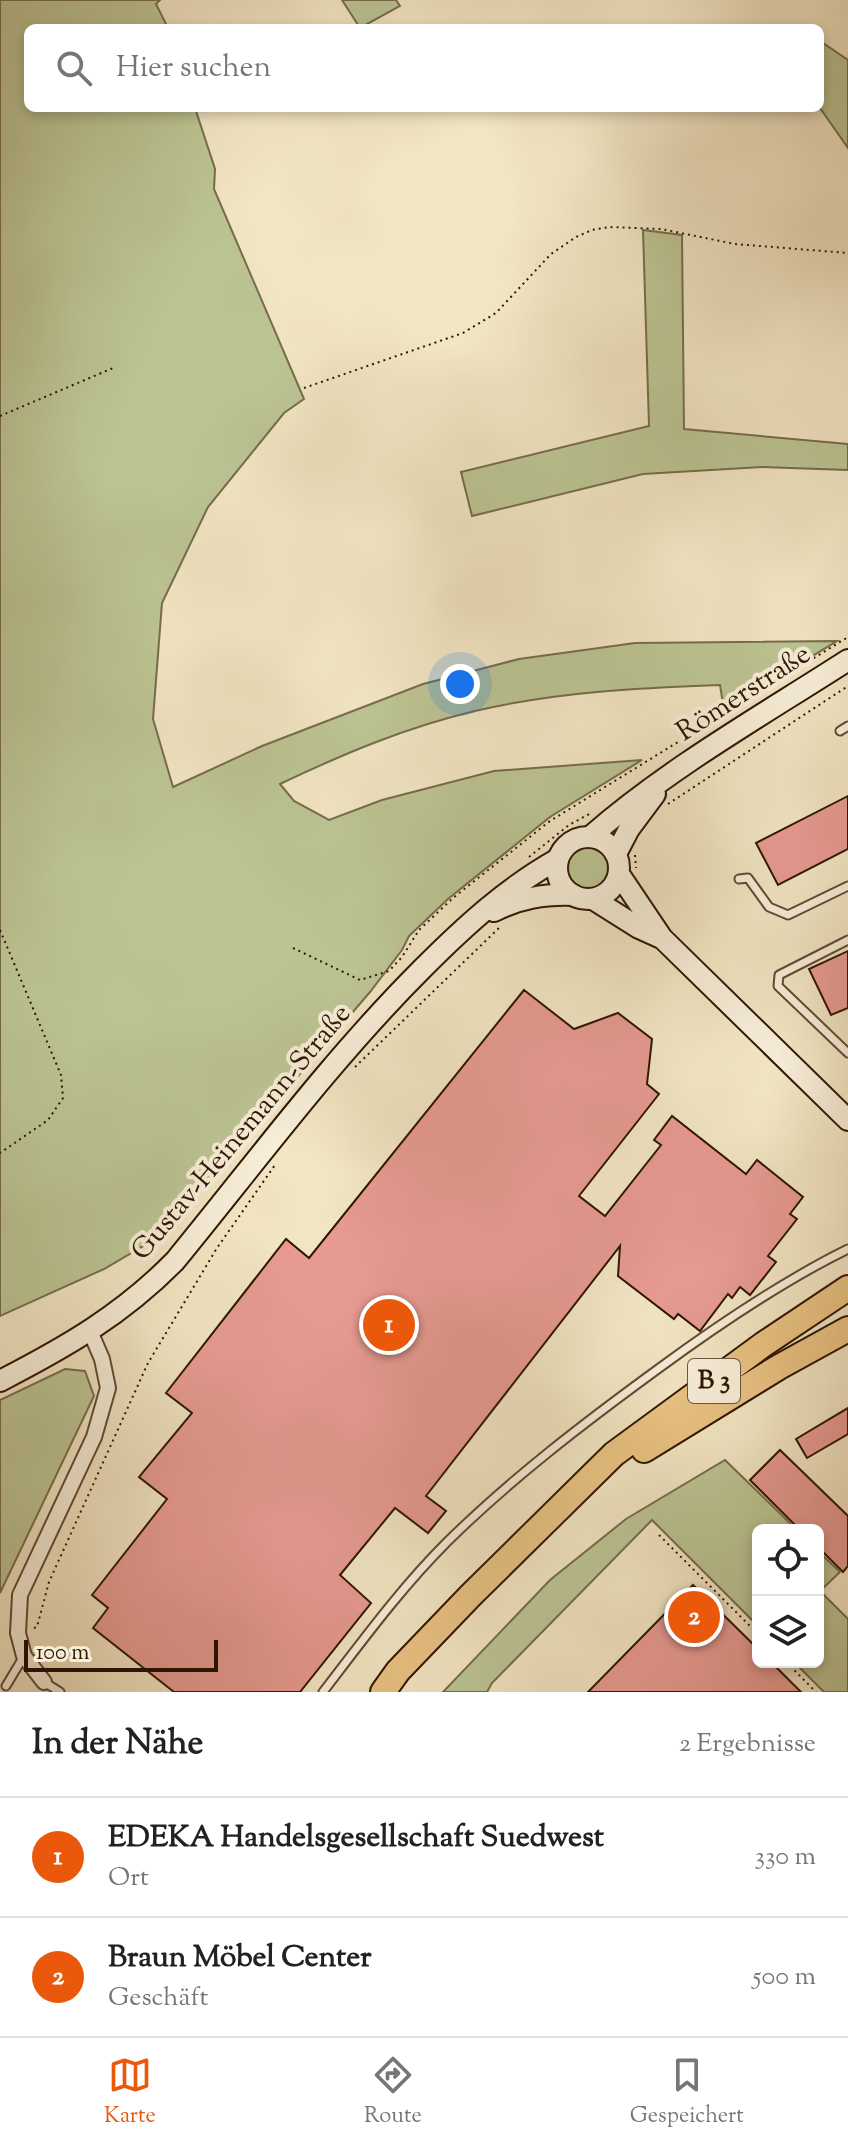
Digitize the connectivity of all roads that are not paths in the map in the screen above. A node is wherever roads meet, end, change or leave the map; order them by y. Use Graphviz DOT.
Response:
graph roads {
  1 [pos="848,660"];
  2 [pos="669,775"];
  3 [pos="591,836"];
  4 [pos="558,859"];
  5 [pos="627,864"];
  6 [pos="739,879"];
  7 [pos="848,886"];
  8 [pos="583,897"];
  9 [pos="469,923"];
  10 [pos="662,938"];
  11 [pos="848,940"];
  12 [pos="848,1053"];
  13 [pos="848,1120"];
  14 [pos="848,1249"];
  15 [pos="848,1288"];
  16 [pos="848,1329"];
  17 [pos="90,1331"];
  18 [pos="0,1381"];
  19 [pos="586,1482"];
  20 [pos="471,1595"];
  21 [pos="24,1656"];
  22 [pos="44,1682"];
  23 [pos="6,1686"];
  24 [pos="60,1692"];
  25 [pos="323,1692"];
  26 [pos="383,1692"];
  27 [pos="394,1692"];
  1 -- 2 [label="street, Römerstraße"];
  2 -- 3 [label="street, Römerstraße"];
  2 -- 5 [label="street, Römerstraße"];
  3 -- 4 [label="street"];
  3 -- 5 [label="street"];
  4 -- 8 [label="street"];
  4 -- 9 [label="street, Gustav-Heinemann-Straße"];
  5 -- 8 [label="street"];
  5 -- 10 [label="street"];
  6 -- 7 [label="lane"];
  8 -- 9 [label="street, Gustav-Heinemann-Straße"];
  8 -- 10 [label="street"];
  9 -- 17 [label="street, Gustav-Heinemann-Straße"];
  10 -- 13 [label="street"];
  11 -- 12 [label="lane"];
  14 -- 25 [label="lane"];
  15 -- 19 [label="main road, B 3"];
  16 -- 19 [label="main road, B 3"];
  17 -- 18 [label="street, Gustav-Heinemann-Straße"];
  17 -- 21 [label="street"];
  19 -- 20 [label="main road, B 3"];
  20 -- 26 [label="main road, B 3"];
  20 -- 27 [label="main road, B 3"];
  21 -- 22 [label="street"];
  21 -- 23 [label="lane"];
  22 -- 24 [label="lane"];
}
